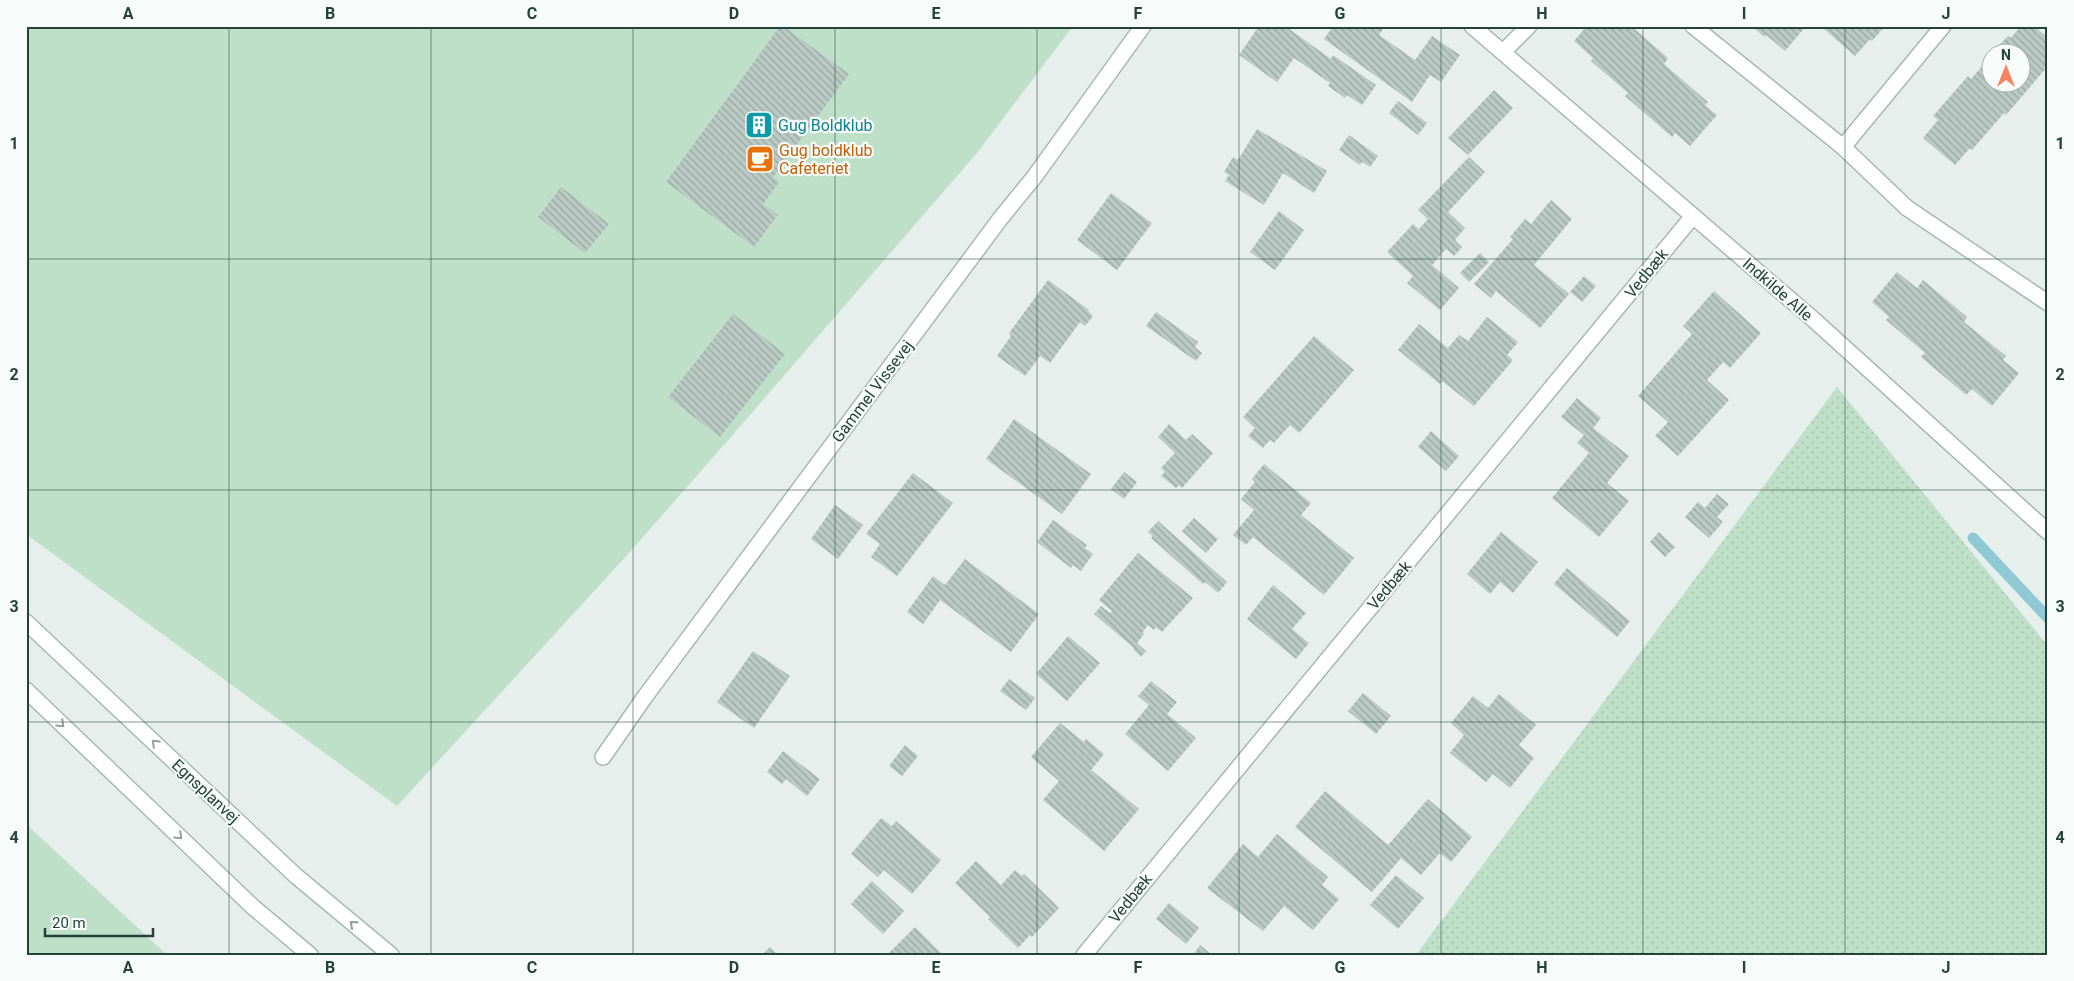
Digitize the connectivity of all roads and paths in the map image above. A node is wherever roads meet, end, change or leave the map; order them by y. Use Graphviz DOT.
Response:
graph roads {
  1 [pos="1143,26"];
  2 [pos="1472,26"];
  3 [pos="1529,26"];
  4 [pos="1693,26"];
  5 [pos="1943,26"];
  6 [pos="1503,52"];
  7 [pos="1843,147"];
  8 [pos="1693,216"];
  9 [pos="2048,303"];
  10 [pos="2048,532"];
  11 [pos="26,622"];
  12 [pos="26,690"];
  13 [pos="603,757"];
  14 [pos="310,955"];
  15 [pos="390,955"];
  16 [pos="1084,955"];
  1 -- 13 [label="street, Gammel Vissevej"];
  2 -- 6 [label="street, Indkilde Alle"];
  3 -- 6 [label="street"];
  4 -- 7 [label="street"];
  5 -- 7 [label="street"];
  6 -- 8 [label="street, Indkilde Alle"];
  7 -- 9 [label="street"];
  8 -- 10 [label="street, Indkilde Alle"];
  8 -- 16 [label="street, Vedbæk"];
  15 -- 11 [label="street, Egnsplanvej, one-way"];
  12 -- 14 [label="street, one-way"];
}
